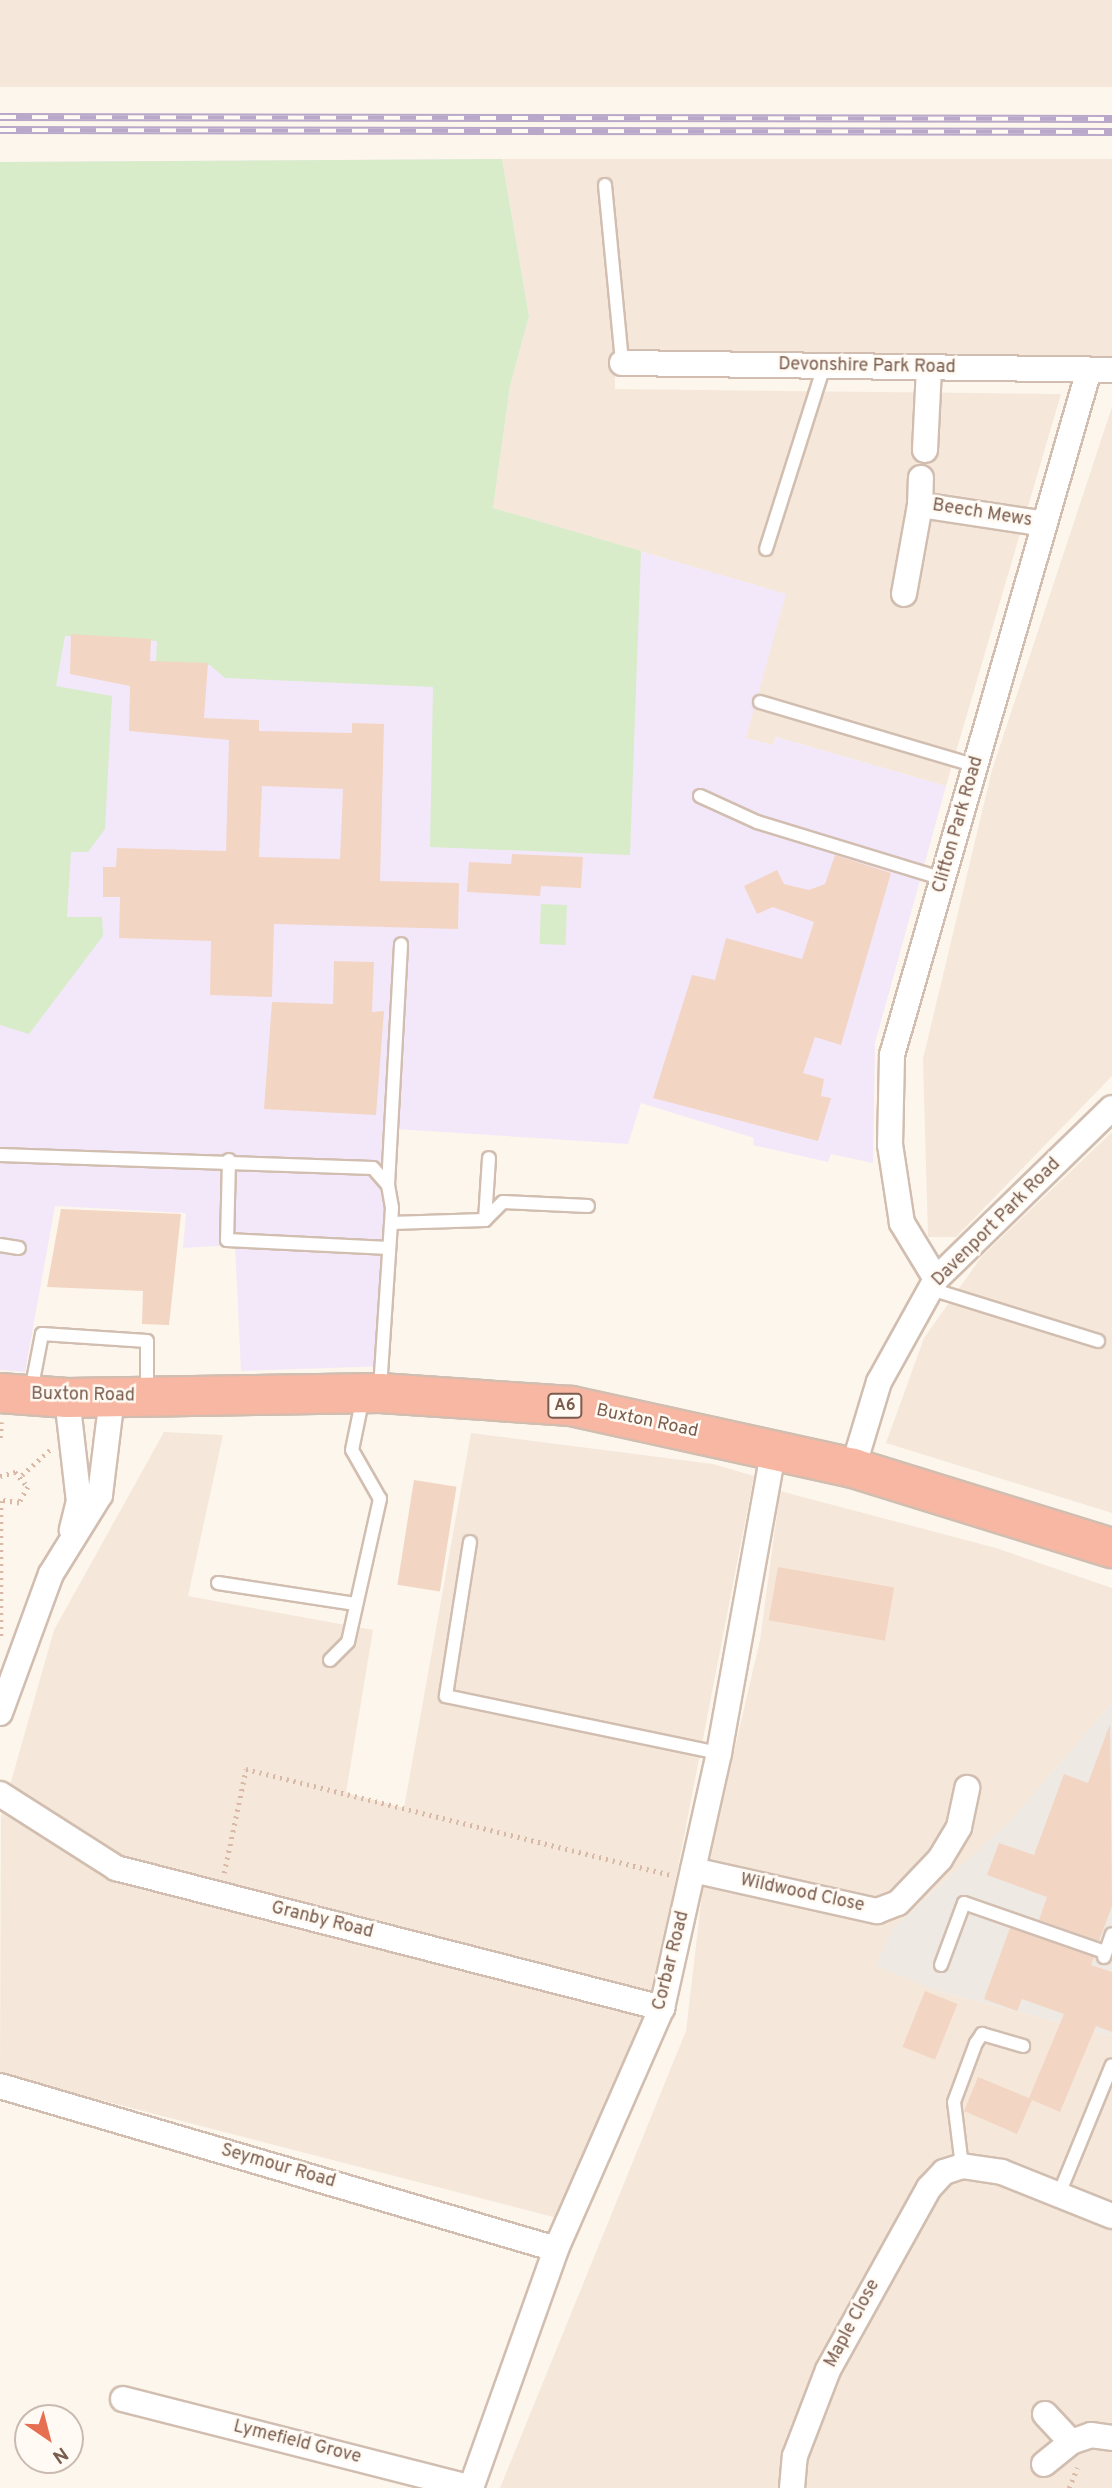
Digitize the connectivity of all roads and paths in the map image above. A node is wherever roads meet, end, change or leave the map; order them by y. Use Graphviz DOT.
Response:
graph roads {
  1 [pos="605,185"];
  2 [pos="622,363"];
  3 [pos="824,366"];
  4 [pos="929,367"];
  5 [pos="1101,370"];
  6 [pos="925,450"];
  7 [pos="921,478"];
  8 [pos="920,505"];
  9 [pos="1045,524"];
  10 [pos="766,549"];
  11 [pos="904,594"];
  12 [pos="760,702"];
  13 [pos="976,766"];
  14 [pos="700,796"];
  15 [pos="943,878"];
  16 [pos="401,944"];
  17 [pos="1112,1108"];
  18 [pos="0,1155"];
  19 [pos="489,1158"];
  20 [pos="229,1160"];
  21 [pos="388,1185"];
  22 [pos="588,1206"];
  23 [pos="485,1220"];
  24 [pos="391,1223"];
  25 [pos="0,1245"];
  26 [pos="19,1248"];
  27 [pos="389,1248"];
  28 [pos="934,1284"];
  29 [pos="1098,1341"];
  30 [pos="372,1393"];
  31 [pos="15,1394"];
  32 [pos="129,1397"];
  33 [pos="68,1398"];
  34 [pos="774,1448"];
  35 [pos="58,1459"];
  36 [pos="853,1468"];
  37 [pos="22,1475"];
  38 [pos="0,1476"];
  39 [pos="1,1501"];
  40 [pos="470,1542"];
  41 [pos="69,1545"];
  42 [pos="1112,1548"];
  43 [pos="218,1583"];
  44 [pos="355,1604"];
  45 [pos="2,1651"];
  46 [pos="330,1660"];
  47 [pos="0,1713"];
  48 [pos="719,1753"];
  49 [pos="967,1788"];
  50 [pos="0,1794"];
  51 [pos="692,1875"];
  52 [pos="220,1895"];
  53 [pos="1112,1934"];
  54 [pos="941,1965"];
  55 [pos="662,2008"];
  56 [pos="1023,2046"];
  57 [pos="1112,2066"];
  58 [pos="0,2086"];
  59 [pos="953,2169"];
  60 [pos="1059,2194"];
  61 [pos="1112,2216"];
  62 [pos="556,2249"];
  63 [pos="123,2399"];
  64 [pos="1045,2414"];
  65 [pos="1112,2438"];
  66 [pos="1071,2442"];
  67 [pos="1044,2464"];
  68 [pos="471,2488"];
  69 [pos="792,2488"];
  1 -- 2 [label="lane"];
  2 -- 3 [label="street, Devonshire Park Road"];
  3 -- 4 [label="street, Devonshire Park Road"];
  3 -- 10 [label="lane"];
  4 -- 5 [label="street, Devonshire Park Road"];
  4 -- 6 [label="street"];
  5 -- 9 [label="street, Clifton Park Road"];
  7 -- 8 [label="street, Beech Mews"];
  8 -- 9 [label="street, Beech Mews"];
  8 -- 11 [label="street, Beech Mews"];
  9 -- 13 [label="street, Clifton Park Road"];
  12 -- 13 [label="lane"];
  13 -- 15 [label="street, Clifton Park Road"];
  14 -- 15 [label="lane"];
  15 -- 28 [label="street, Clifton Park Road"];
  16 -- 21 [label="lane"];
  17 -- 28 [label="street, Davenport Park Road"];
  18 -- 20 [label="lane"];
  19 -- 23 [label="lane"];
  20 -- 21 [label="lane"];
  20 -- 27 [label="lane"];
  21 -- 24 [label="lane"];
  22 -- 23 [label="lane"];
  23 -- 24 [label="lane"];
  24 -- 27 [label="lane"];
  25 -- 26 [label="lane"];
  27 -- 30 [label="lane"];
  28 -- 29 [label="lane"];
  28 -- 36 [label="street, Davenport Park Road"];
  30 -- 32 [label="highway, Buxton Road / A6"];
  30 -- 34 [label="highway, Buxton Road / A6"];
  30 -- 44 [label="lane"];
  31 -- 32 [label="lane"];
  31 -- 33 [label="highway, Buxton Road / A6"];
  32 -- 33 [label="highway, Buxton Road / A6"];
  32 -- 41 [label="street"];
  33 -- 41 [label="street"];
  34 -- 36 [label="highway, Buxton Road / A6"];
  34 -- 48 [label="street, Corbar Road"];
  35 -- 37 [label="path"];
  36 -- 42 [label="highway, Buxton Road / A6"];
  37 -- 38 [label="path"];
  37 -- 39 [label="path"];
  39 -- 45 [label="path"];
  40 -- 48 [label="lane"];
  41 -- 47 [label="street"];
  43 -- 44 [label="lane"];
  44 -- 46 [label="lane"];
  48 -- 51 [label="street, Corbar Road"];
  49 -- 51 [label="street, Wildwood Close"];
  50 -- 52 [label="street, Granby Road"];
  51 -- 52 [label="path"];
  51 -- 55 [label="street, Corbar Road"];
  52 -- 55 [label="street, Granby Road"];
  53 -- 54 [label="lane"];
  55 -- 62 [label="street, Corbar Road"];
  56 -- 59 [label="lane"];
  57 -- 60 [label="lane"];
  58 -- 62 [label="street, Seymour Road"];
  59 -- 60 [label="street"];
  59 -- 69 [label="street, Maple Close"];
  60 -- 61 [label="street"];
  62 -- 68 [label="street, Corbar Road"];
  63 -- 68 [label="street, Lymefield Grove"];
  64 -- 66 [label="street"];
  65 -- 66 [label="street"];
  66 -- 67 [label="street"];
}
